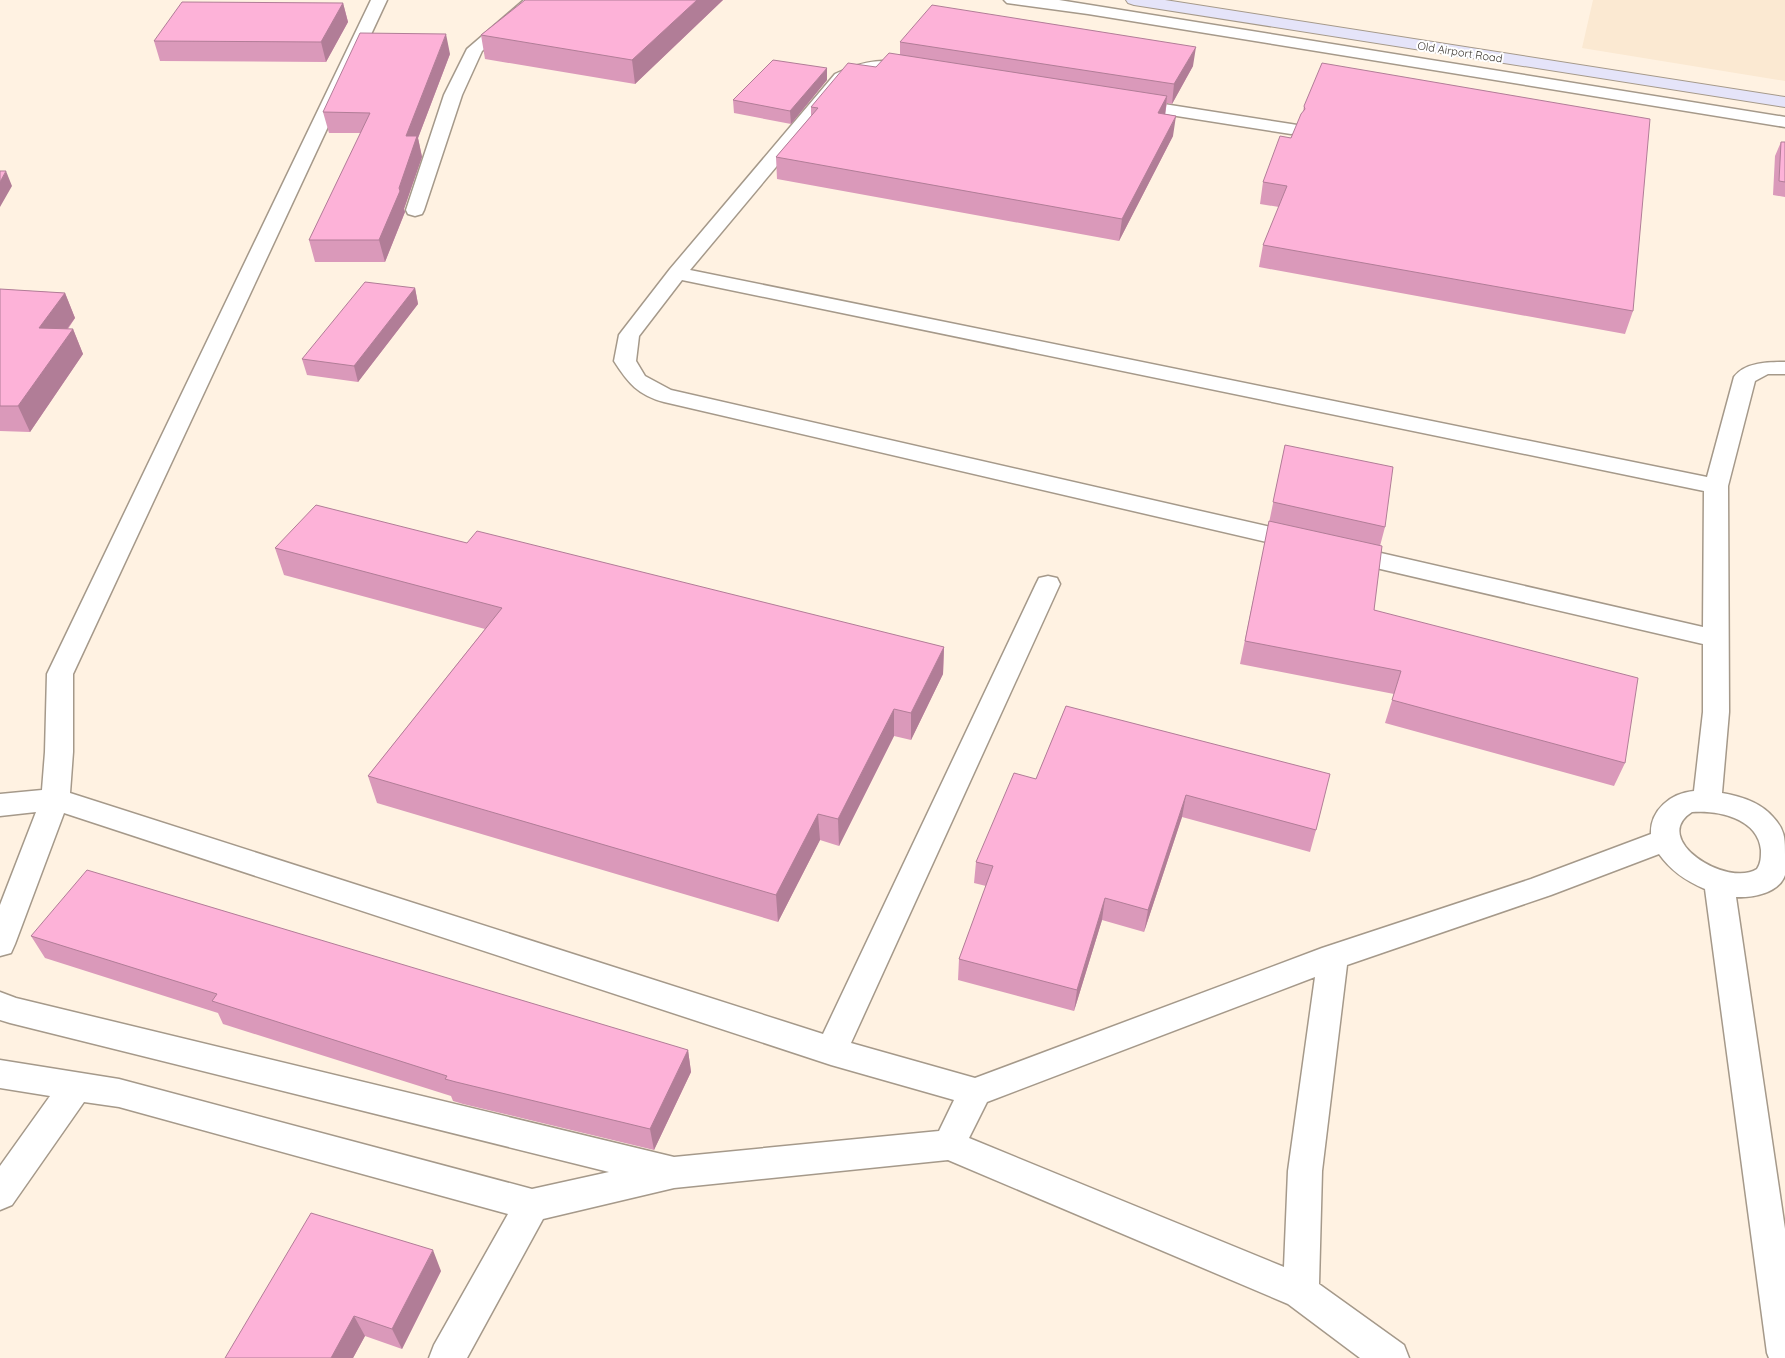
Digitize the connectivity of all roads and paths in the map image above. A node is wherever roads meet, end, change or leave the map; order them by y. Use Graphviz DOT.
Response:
graph roads {
  1 [pos="379,0"];
  2 [pos="533,0"];
  3 [pos="1012,0"];
  4 [pos="1134,0"];
  5 [pos="929,72"];
  6 [pos="1115,101"];
  7 [pos="1785,102"];
  8 [pos="1785,122"];
  9 [pos="1292,129"];
  10 [pos="415,210"];
  11 [pos="676,273"];
  12 [pos="1785,368"];
  13 [pos="1716,486"];
  14 [pos="1048,584"];
  15 [pos="1716,638"];
  16 [pos="55,799"];
  17 [pos="1708,801"];
  18 [pos="0,805"];
  19 [pos="1666,840"];
  20 [pos="1783,844"];
  21 [pos="1719,883"];
  22 [pos="0,944"];
  23 [pos="1333,957"];
  24 [pos="0,1005"];
  25 [pos="831,1051"];
  26 [pos="0,1074"];
  27 [pos="75,1088"];
  28 [pos="975,1092"];
  29 [pos="949,1145"];
  30 [pos="674,1173"];
  31 [pos="0,1194"];
  32 [pos="532,1205"];
  33 [pos="1777,1244"];
  34 [pos="1301,1292"];
  35 [pos="1785,1353"];
  36 [pos="447,1358"];
  37 [pos="1391,1358"];
  1 -- 16 [label="lane"];
  2 -- 10 [label="lane"];
  3 -- 8 [label="lane"];
  4 -- 7 [label="main road, Old Airport Road"];
  5 -- 11 [label="lane"];
  6 -- 9 [label="lane"];
  11 -- 13 [label="lane"];
  11 -- 15 [label="lane"];
  12 -- 13 [label="lane"];
  13 -- 15 [label="lane"];
  14 -- 25 [label="lane"];
  15 -- 17 [label="lane"];
  16 -- 18 [label="lane"];
  16 -- 22 [label="lane"];
  16 -- 25 [label="lane"];
  17 -- 19 [label="lane"];
  17 -- 20 [label="lane"];
  19 -- 21 [label="lane"];
  19 -- 23 [label="lane"];
  20 -- 21 [label="lane"];
  21 -- 33 [label="lane"];
  23 -- 28 [label="lane"];
  23 -- 34 [label="lane"];
  24 -- 30 [label="lane"];
  25 -- 28 [label="lane"];
  26 -- 27 [label="lane"];
  27 -- 31 [label="lane"];
  27 -- 32 [label="lane"];
  28 -- 29 [label="lane"];
  29 -- 30 [label="lane"];
  29 -- 34 [label="lane"];
  30 -- 32 [label="lane"];
  32 -- 36 [label="lane"];
  33 -- 35 [label="lane"];
  34 -- 37 [label="lane"];
}
